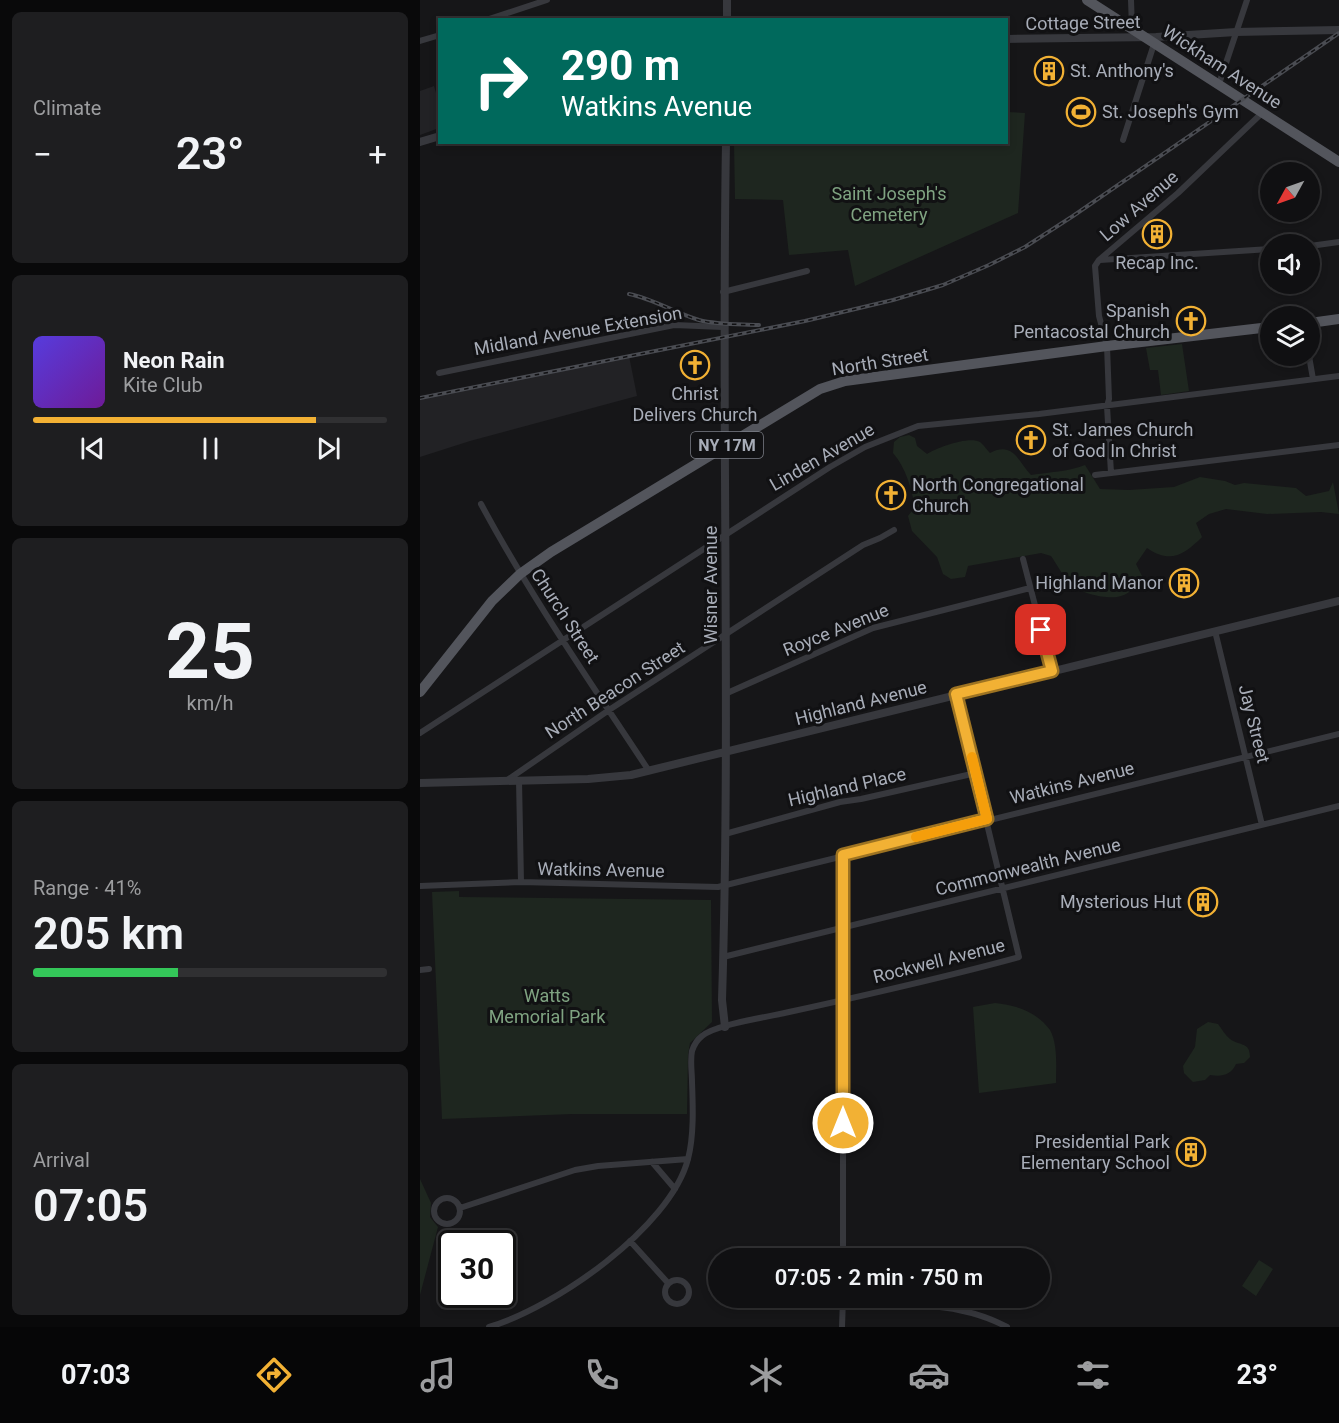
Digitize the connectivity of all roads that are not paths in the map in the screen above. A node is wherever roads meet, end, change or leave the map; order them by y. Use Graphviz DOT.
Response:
graph roads {
  1 [pos="547,0"];
  2 [pos="727,0"];
  3 [pos="1087,0"];
  4 [pos="1131,0"];
  5 [pos="1247,0"];
  6 [pos="527,3"];
  7 [pos="491,18"];
  8 [pos="727,18"];
  9 [pos="1132,28"];
  10 [pos="1339,30"];
  11 [pos="1236,32"];
  12 [pos="438,36"];
  13 [pos="1144,37"];
  14 [pos="1008,39"];
  15 [pos="420,41"];
  16 [pos="1154,44"];
  17 [pos="1219,84"];
  18 [pos="1262,113"];
  19 [pos="438,137"];
  20 [pos="1123,140"];
  21 [pos="420,142"];
  22 [pos="726,144"];
  23 [pos="1339,162"];
  24 [pos="1339,242"];
  25 [pos="1320,245"];
  26 [pos="1260,250"];
  27 [pos="1099,260"];
  28 [pos="807,271"];
  29 [pos="723,292"];
  30 [pos="1339,319"];
  31 [pos="1320,322"];
  32 [pos="723,327"];
  33 [pos="1260,328"];
  34 [pos="1107,346"];
  35 [pos="1311,366"];
  36 [pos="439,372"];
  37 [pos="1339,376"];
  38 [pos="1313,379"];
  39 [pos="1107,406"];
  40 [pos="1339,445"];
  41 [pos="723,447"];
  42 [pos="1111,473"];
  43 [pos="1095,475"];
  44 [pos="481,504"];
  45 [pos="894,530"];
  46 [pos="726,533"];
  47 [pos="1023,559"];
  48 [pos="520,574"];
  49 [pos="1030,588"];
  50 [pos="1339,601"];
  51 [pos="1215,631"];
  52 [pos="726,635"];
  53 [pos="563,640"];
  54 [pos="1052,671"];
  55 [pos="420,692"];
  56 [pos="725,694"];
  57 [pos="956,694"];
  58 [pos="609,710"];
  59 [pos="420,732"];
  60 [pos="1339,734"];
  61 [pos="724,752"];
  62 [pos="1247,756"];
  63 [pos="649,771"];
  64 [pos="976,773"];
  65 [pos="519,780"];
  66 [pos="506,781"];
  67 [pos="420,783"];
  68 [pos="1339,806"];
  69 [pos="987,819"];
  70 [pos="1262,825"];
  71 [pos="725,834"];
  72 [pos="843,855"];
  73 [pos="521,882"];
  74 [pos="724,884"];
  75 [pos="420,885"];
  76 [pos="1004,888"];
  77 [pos="844,928"];
  78 [pos="723,957"];
  79 [pos="420,969"];
  80 [pos="429,969"];
  81 [pos="844,1000"];
  82 [pos="725,1027"];
  83 [pos="688,1159"];
  84 [pos="652,1162"];
  85 [pos="675,1189"];
  86 [pos="460,1208"];
  87 [pos="630,1241"];
  88 [pos="843,1248"];
  89 [pos="668,1283"];
  90 [pos="843,1308"];
  91 [pos="938,1308"];
  92 [pos="489,1327"];
  93 [pos="842,1327"];
  94 [pos="1007,1327"];
  1 -- 6 [label="street"];
  2 -- 8 [label="street"];
  3 -- 9 [label="main road, Wickham Avenue"];
  4 -- 9 [label="street"];
  5 -- 11 [label="street"];
  6 -- 7 [label="street"];
  9 -- 13 [label="main road, Wickham Avenue"];
  10 -- 11 [label="street, Cottage Street"];
  11 -- 13 [label="street, Cottage Street"];
  11 -- 17 [label="street"];
  12 -- 15 [label="street"];
  13 -- 14 [label="street, Cottage Street"];
  13 -- 16 [label="main road, Wickham Avenue"];
  16 -- 17 [label="main road, Wickham Avenue"];
  16 -- 20 [label="street"];
  17 -- 18 [label="main road, Wickham Avenue"];
  18 -- 23 [label="main road, Wickham Avenue"];
  18 -- 27 [label="street, Low Avenue"];
  19 -- 21 [label="street"];
  22 -- 29 [label="street, Wisner Avenue"];
  24 -- 25 [label="street"];
  26 -- 27 [label="street"];
  27 -- 34 [label="street, Low Avenue"];
  28 -- 29 [label="street"];
  29 -- 32 [label="street, Wisner Avenue"];
  30 -- 31 [label="main road"];
  32 -- 36 [label="street, Midland Avenue Extension"];
  32 -- 41 [label="street, Wisner Avenue"];
  33 -- 34 [label="main road, North Street / NY 17M"];
  34 -- 39 [label="street, Low Avenue"];
  34 -- 41 [label="main road, North Street / NY 17M"];
  35 -- 38 [label="street"];
  37 -- 38 [label="street, Linden Avenue"];
  38 -- 39 [label="street, Linden Avenue"];
  39 -- 42 [label="street, Low Avenue"];
  39 -- 46 [label="street, Linden Avenue"];
  40 -- 42 [label="street"];
  41 -- 46 [label="street, Wisner Avenue"];
  41 -- 48 [label="main road, North Street / NY 17M"];
  42 -- 43 [label="street"];
  44 -- 48 [label="street, Church Street"];
  45 -- 52 [label="street, North Beacon Street"];
  46 -- 52 [label="street, Wisner Avenue"];
  46 -- 53 [label="street, Linden Avenue"];
  47 -- 49 [label="street"];
  48 -- 53 [label="street, Church Street"];
  48 -- 55 [label="main road, North Street / NY 17M"];
  49 -- 54 [label="street"];
  49 -- 56 [label="street, Royce Avenue"];
  50 -- 51 [label="street, Highland Avenue"];
  51 -- 54 [label="street, Highland Avenue"];
  51 -- 62 [label="street, Jay Street"];
  52 -- 56 [label="street, Wisner Avenue"];
  52 -- 58 [label="street, North Beacon Street"];
  53 -- 58 [label="street, Church Street"];
  53 -- 59 [label="street, Linden Avenue"];
  54 -- 57 [label="street, Highland Avenue"];
  56 -- 61 [label="street, Wisner Avenue"];
  57 -- 61 [label="street, Highland Avenue"];
  57 -- 64 [label="street"];
  58 -- 63 [label="street, Church Street"];
  58 -- 66 [label="street, North Beacon Street"];
  60 -- 62 [label="street, Watkins Avenue"];
  61 -- 63 [label="street, Highland Avenue"];
  61 -- 71 [label="street, Wisner Avenue"];
  62 -- 69 [label="street, Watkins Avenue"];
  62 -- 70 [label="street, Jay Street"];
  63 -- 65 [label="street, Highland Avenue"];
  64 -- 69 [label="street"];
  64 -- 71 [label="street, Highland Place"];
  65 -- 66 [label="street, Highland Avenue"];
  65 -- 73 [label="street"];
  66 -- 67 [label="street, Highland Avenue"];
  68 -- 70 [label="street, Commonwealth Avenue"];
  69 -- 72 [label="street, Watkins Avenue"];
  69 -- 76 [label="street"];
  70 -- 76 [label="street, Commonwealth Avenue"];
  71 -- 74 [label="street, Wisner Avenue"];
  72 -- 74 [label="street, Watkins Avenue"];
  72 -- 77 [label="street"];
  73 -- 74 [label="street, Watkins Avenue"];
  73 -- 75 [label="street, Watkins Avenue"];
  74 -- 78 [label="street, Wisner Avenue"];
  76 -- 77 [label="street, Commonwealth Avenue"];
  76 -- 81 [label="street, Rockwell Avenue"];
  77 -- 78 [label="street, Commonwealth Avenue"];
  77 -- 81 [label="street"];
  78 -- 82 [label="street, Wisner Avenue"];
  79 -- 80 [label="street"];
  81 -- 82 [label="street, Rockwell Avenue"];
  81 -- 88 [label="street"];
  82 -- 83 [label="street, Rockwell Avenue"];
  83 -- 84 [label="street"];
  83 -- 85 [label="street, Rockwell Avenue"];
  84 -- 85 [label="street"];
  84 -- 86 [label="street"];
  85 -- 87 [label="street, Rockwell Avenue"];
  86 -- 86 [label="street"];
  87 -- 89 [label="street"];
  87 -- 92 [label="street, Rockwell Avenue"];
  89 -- 89 [label="street"];
  90 -- 93 [label="street"];
  91 -- 94 [label="street"];
}
